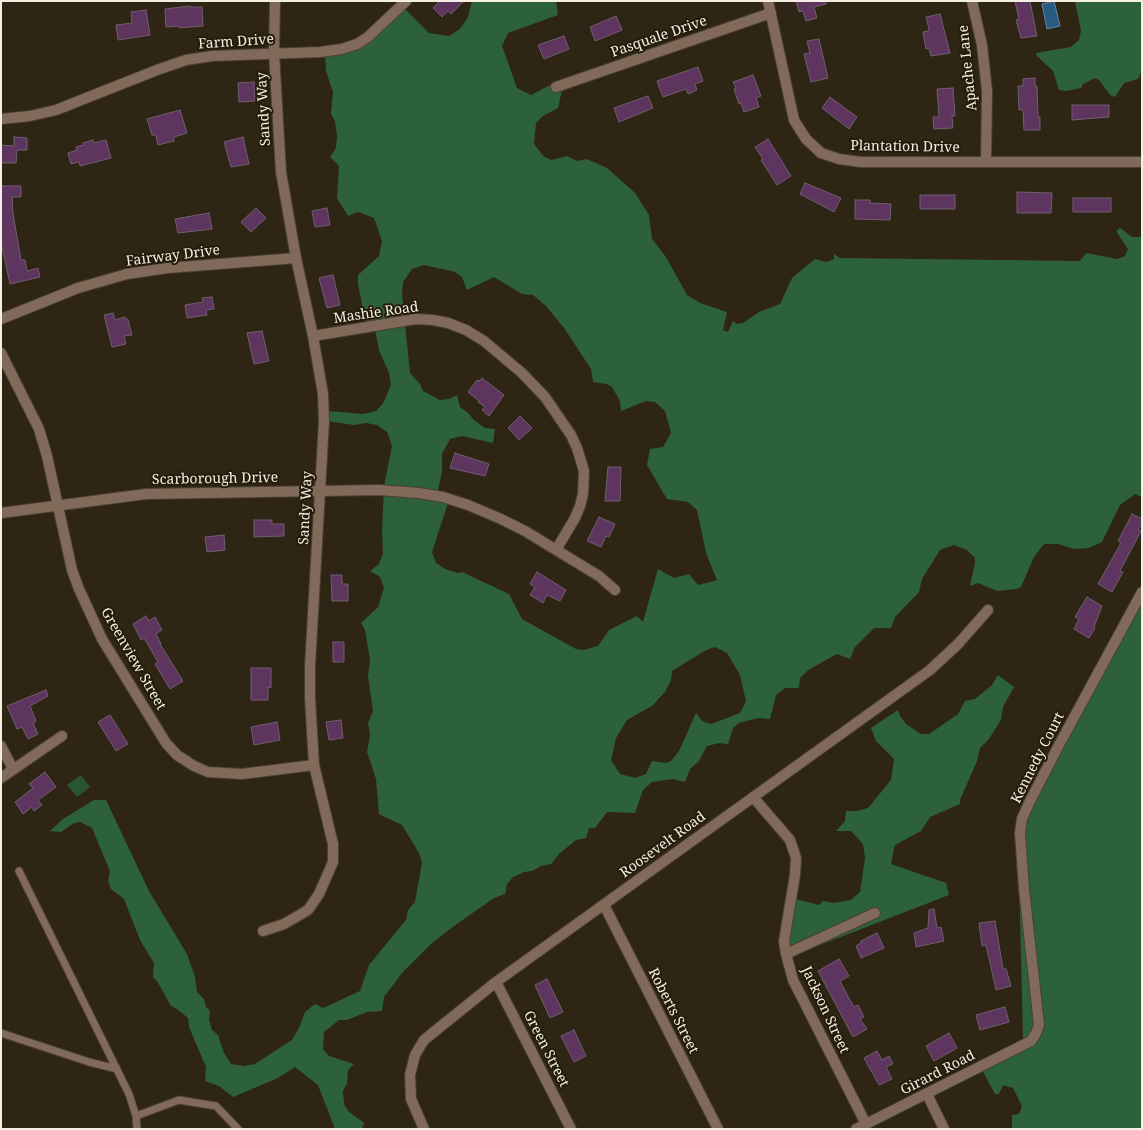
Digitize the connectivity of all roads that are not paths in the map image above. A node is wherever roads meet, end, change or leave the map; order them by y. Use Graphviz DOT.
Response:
graph roads {
  1 [pos="275,1"];
  2 [pos="406,1"];
  3 [pos="768,1"];
  4 [pos="972,1"];
  5 [pos="771,13"];
  6 [pos="274,54"];
  7 [pos="556,88"];
  8 [pos="1,119"];
  9 [pos="986,162"];
  10 [pos="1142,162"];
  11 [pos="296,258"];
  12 [pos="1,319"];
  13 [pos="313,336"];
  14 [pos="1,353"];
  15 [pos="320,490"];
  16 [pos="57,505"];
  17 [pos="1,513"];
  18 [pos="556,550"];
  19 [pos="615,590"];
  20 [pos="1142,592"];
  21 [pos="988,610"];
  22 [pos="62,736"];
  23 [pos="1,746"];
  24 [pos="314,765"];
  25 [pos="13,769"];
  26 [pos="1,778"];
  27 [pos="753,797"];
  28 [pos="18,872"];
  29 [pos="604,905"];
  30 [pos="875,913"];
  31 [pos="263,931"];
  32 [pos="786,954"];
  33 [pos="496,982"];
  34 [pos="1,1033"];
  35 [pos="1031,1041"];
  36 [pos="117,1069"];
  37 [pos="927,1094"];
  38 [pos="136,1116"];
  39 [pos="861,1126"];
  40 [pos="137,1129"];
  41 [pos="238,1129"];
  42 [pos="424,1129"];
  43 [pos="571,1129"];
  44 [pos="718,1129"];
  45 [pos="944,1129"];
  1 -- 6 [label="street, Sandy Way"];
  2 -- 6 [label="street, Farm Drive"];
  3 -- 5 [label="street, Plantation Drive"];
  4 -- 9 [label="street, Apache Lane"];
  5 -- 7 [label="street, Pasquale Drive"];
  5 -- 9 [label="street, Plantation Drive"];
  6 -- 8 [label="street, Farm Drive"];
  6 -- 11 [label="street, Sandy Way"];
  9 -- 10 [label="street, Plantation Drive"];
  11 -- 12 [label="street, Fairway Drive"];
  11 -- 13 [label="street, Sandy Way"];
  13 -- 15 [label="street, Sandy Way"];
  13 -- 18 [label="street, Mashie Road"];
  14 -- 16 [label="street, Greenview Street"];
  15 -- 16 [label="street, Scarborough Drive"];
  15 -- 18 [label="street, Scarborough Drive"];
  15 -- 24 [label="street, Sandy Way"];
  16 -- 17 [label="street, Scarborough Drive"];
  16 -- 24 [label="street, Greenview Street"];
  18 -- 19 [label="street, Scarborough Drive"];
  20 -- 35 [label="street, Kennedy Court"];
  21 -- 27 [label="street, Roosevelt Road"];
  22 -- 25 [label="street"];
  23 -- 25 [label="street"];
  24 -- 31 [label="street, Sandy Way"];
  25 -- 26 [label="street"];
  27 -- 29 [label="street, Roosevelt Road"];
  27 -- 32 [label="street, Jackson Street"];
  28 -- 36 [label="lane"];
  29 -- 33 [label="street, Roosevelt Road"];
  29 -- 44 [label="street, Roberts Street"];
  30 -- 32 [label="street"];
  32 -- 39 [label="street, Jackson Street"];
  33 -- 42 [label="street, Roosevelt Road"];
  33 -- 43 [label="street, Green Street"];
  34 -- 36 [label="lane"];
  35 -- 37 [label="street, Girard Road"];
  36 -- 38 [label="lane"];
  37 -- 39 [label="street, Girard Road"];
  37 -- 45 [label="street"];
  38 -- 40 [label="lane"];
  38 -- 41 [label="lane"];
}
